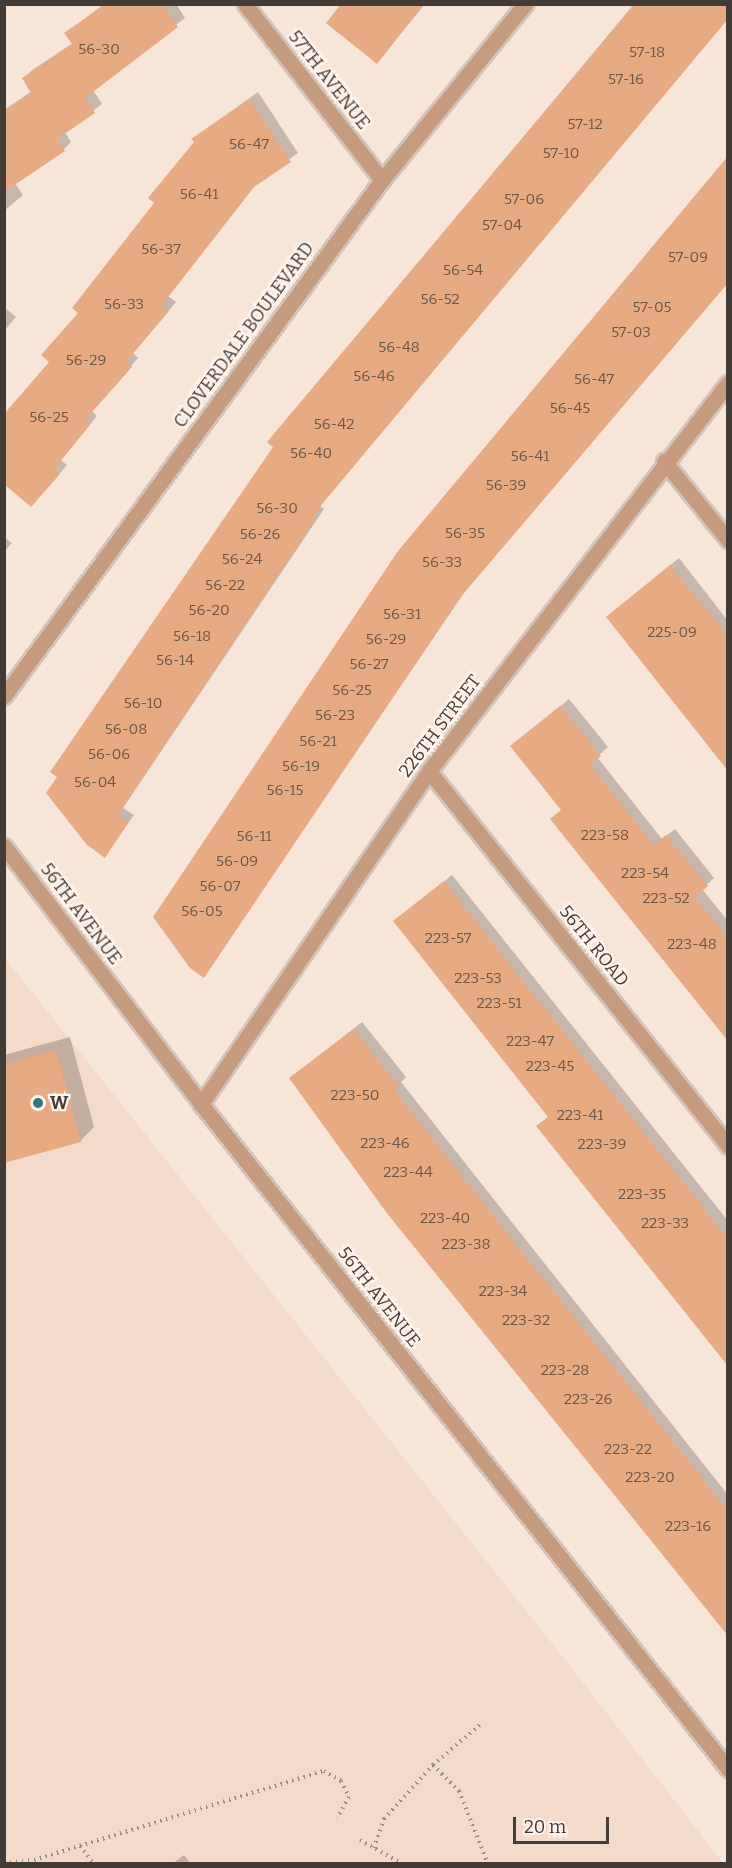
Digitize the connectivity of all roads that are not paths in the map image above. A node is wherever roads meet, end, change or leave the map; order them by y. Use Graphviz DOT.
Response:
graph roads {
  1 [pos="245,4"];
  2 [pos="525,4"];
  3 [pos="382,180"];
  4 [pos="728,383"];
  5 [pos="664,461"];
  6 [pos="728,540"];
  7 [pos="4,696"];
  8 [pos="429,771"];
  9 [pos="4,846"];
  10 [pos="201,1104"];
  11 [pos="728,1146"];
  12 [pos="728,1769"];
  1 -- 3 [label="street, 57TH AVENUE"];
  2 -- 3 [label="street, CLOVERDALE BOULEVARD"];
  3 -- 7 [label="street, CLOVERDALE BOULEVARD"];
  4 -- 5 [label="street, 226TH STREET"];
  5 -- 6 [label="street"];
  5 -- 8 [label="street, 226TH STREET"];
  8 -- 10 [label="street, 226TH STREET"];
  8 -- 11 [label="street, 56TH ROAD"];
  9 -- 10 [label="street, 56TH AVENUE"];
  10 -- 12 [label="street, 56TH AVENUE"];
}
